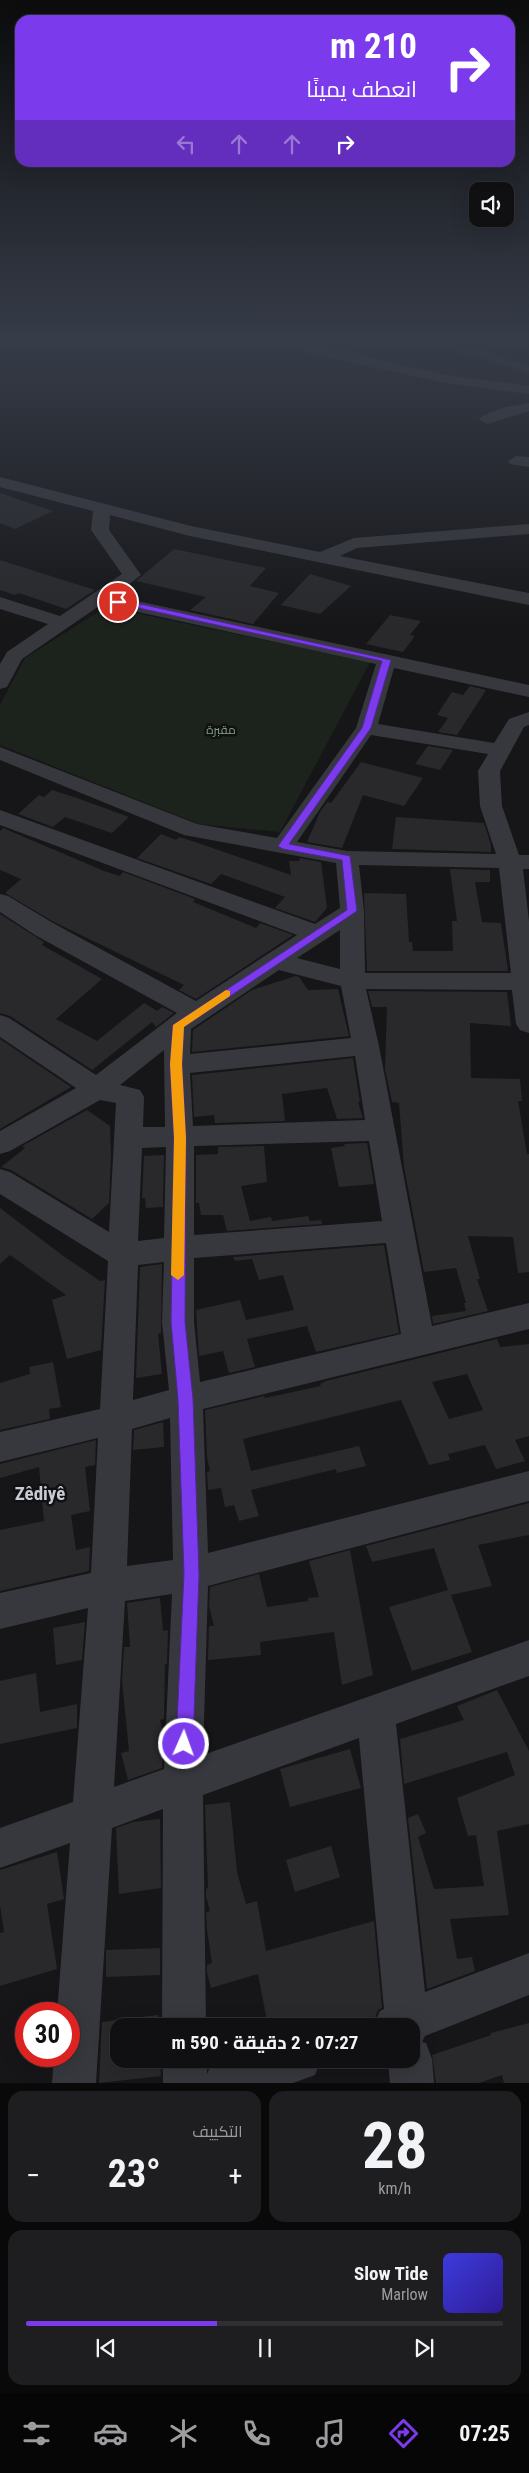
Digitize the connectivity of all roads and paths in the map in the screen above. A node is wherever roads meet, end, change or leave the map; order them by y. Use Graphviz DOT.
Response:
graph roads {
  1 [pos="0,482"];
  2 [pos="102,508"];
  3 [pos="529,529"];
  4 [pos="323,557"];
  5 [pos="99,598"];
  6 [pos="529,599"];
  7 [pos="0,603"];
  8 [pos="63,623"];
  9 [pos="387,660"];
  10 [pos="0,683"];
  11 [pos="529,691"];
  12 [pos="529,718"];
  13 [pos="366,728"];
  14 [pos="501,750"];
  15 [pos="0,753"];
  16 [pos="0,817"];
  17 [pos="283,846"];
  18 [pos="347,858"];
  19 [pos="520,862"];
  20 [pos="0,901"];
  21 [pos="352,911"];
  22 [pos="317,934"];
  23 [pos="276,961"];
  24 [pos="352,980"];
  25 [pos="527,982"];
  26 [pos="188,1019"];
  27 [pos="0,1024"];
  28 [pos="529,1024"];
  29 [pos="366,1046"];
  30 [pos="176,1064"];
  31 [pos="97,1089"];
  32 [pos="381,1130"];
  33 [pos="129,1138"];
  34 [pos="180,1138"];
  35 [pos="0,1144"];
  36 [pos="0,1180"];
  37 [pos="398,1230"];
  38 [pos="178,1247"];
  39 [pos="122,1255"];
  40 [pos="529,1316"];
  41 [pos="419,1344"];
  42 [pos="186,1399"];
  43 [pos="114,1420"];
  44 [pos="0,1447"];
  45 [pos="529,1486"];
  46 [pos="191,1574"];
  47 [pos="108,1586"];
  48 [pos="0,1611"];
  49 [pos="529,1658"];
  50 [pos="376,1714"];
  51 [pos="183,1782"];
  52 [pos="94,1814"];
  53 [pos="0,1848"];
  54 [pos="529,1974"];
  55 [pos="184,2018"];
  56 [pos="404,2018"];
  57 [pos="420,2026"];
  58 [pos="184,2068"];
  59 [pos="272,2068"];
  60 [pos="410,2068"];
  61 [pos="74,2083"];
  62 [pos="185,2083"];
  63 [pos="226,2083"];
  64 [pos="412,2083"];
  1 -- 2 [label="street"];
  2 -- 4 [label="street"];
  2 -- 5 [label="street"];
  3 -- 4 [label="street"];
  4 -- 6 [label="street"];
  5 -- 8 [label="street"];
  5 -- 9 [label="street"];
  7 -- 8 [label="street"];
  8 -- 10 [label="street"];
  9 -- 11 [label="street"];
  9 -- 13 [label="street"];
  12 -- 14 [label="street"];
  13 -- 14 [label="street"];
  13 -- 17 [label="street"];
  14 -- 19 [label="street"];
  15 -- 17 [label="street"];
  16 -- 22 [label="street"];
  17 -- 18 [label="street"];
  18 -- 19 [label="street"];
  18 -- 21 [label="street"];
  19 -- 25 [label="street"];
  20 -- 26 [label="street"];
  21 -- 22 [label="street"];
  21 -- 24 [label="street"];
  22 -- 23 [label="street"];
  23 -- 24 [label="street"];
  23 -- 26 [label="street"];
  24 -- 25 [label="street"];
  24 -- 29 [label="street"];
  25 -- 28 [label="street"];
  26 -- 30 [label="street"];
  26 -- 31 [label="street"];
  27 -- 31 [label="street"];
  29 -- 30 [label="street"];
  29 -- 32 [label="street"];
  30 -- 34 [label="street"];
  31 -- 33 [label="street"];
  31 -- 35 [label="street"];
  32 -- 34 [label="street"];
  32 -- 37 [label="street"];
  33 -- 34 [label="street"];
  33 -- 39 [label="street"];
  34 -- 38 [label="street"];
  36 -- 39 [label="street"];
  37 -- 38 [label="street"];
  37 -- 41 [label="street"];
  38 -- 39 [label="street"];
  38 -- 42 [label="street"];
  39 -- 43 [label="street"];
  40 -- 41 [label="street"];
  41 -- 42 [label="street"];
  42 -- 43 [label="street"];
  42 -- 46 [label="street"];
  43 -- 44 [label="street"];
  43 -- 47 [label="street"];
  45 -- 46 [label="street"];
  46 -- 47 [label="street"];
  46 -- 51 [label="street"];
  47 -- 48 [label="street"];
  47 -- 52 [label="street"];
  49 -- 50 [label="street"];
  50 -- 51 [label="street"];
  50 -- 56 [label="street"];
  51 -- 52 [label="street"];
  51 -- 55 [label="street"];
  52 -- 53 [label="street"];
  52 -- 61 [label="street"];
  54 -- 57 [label="street"];
  58 -- 62 [label="street"];
  59 -- 63 [label="street"];
  60 -- 64 [label="street"];
}
